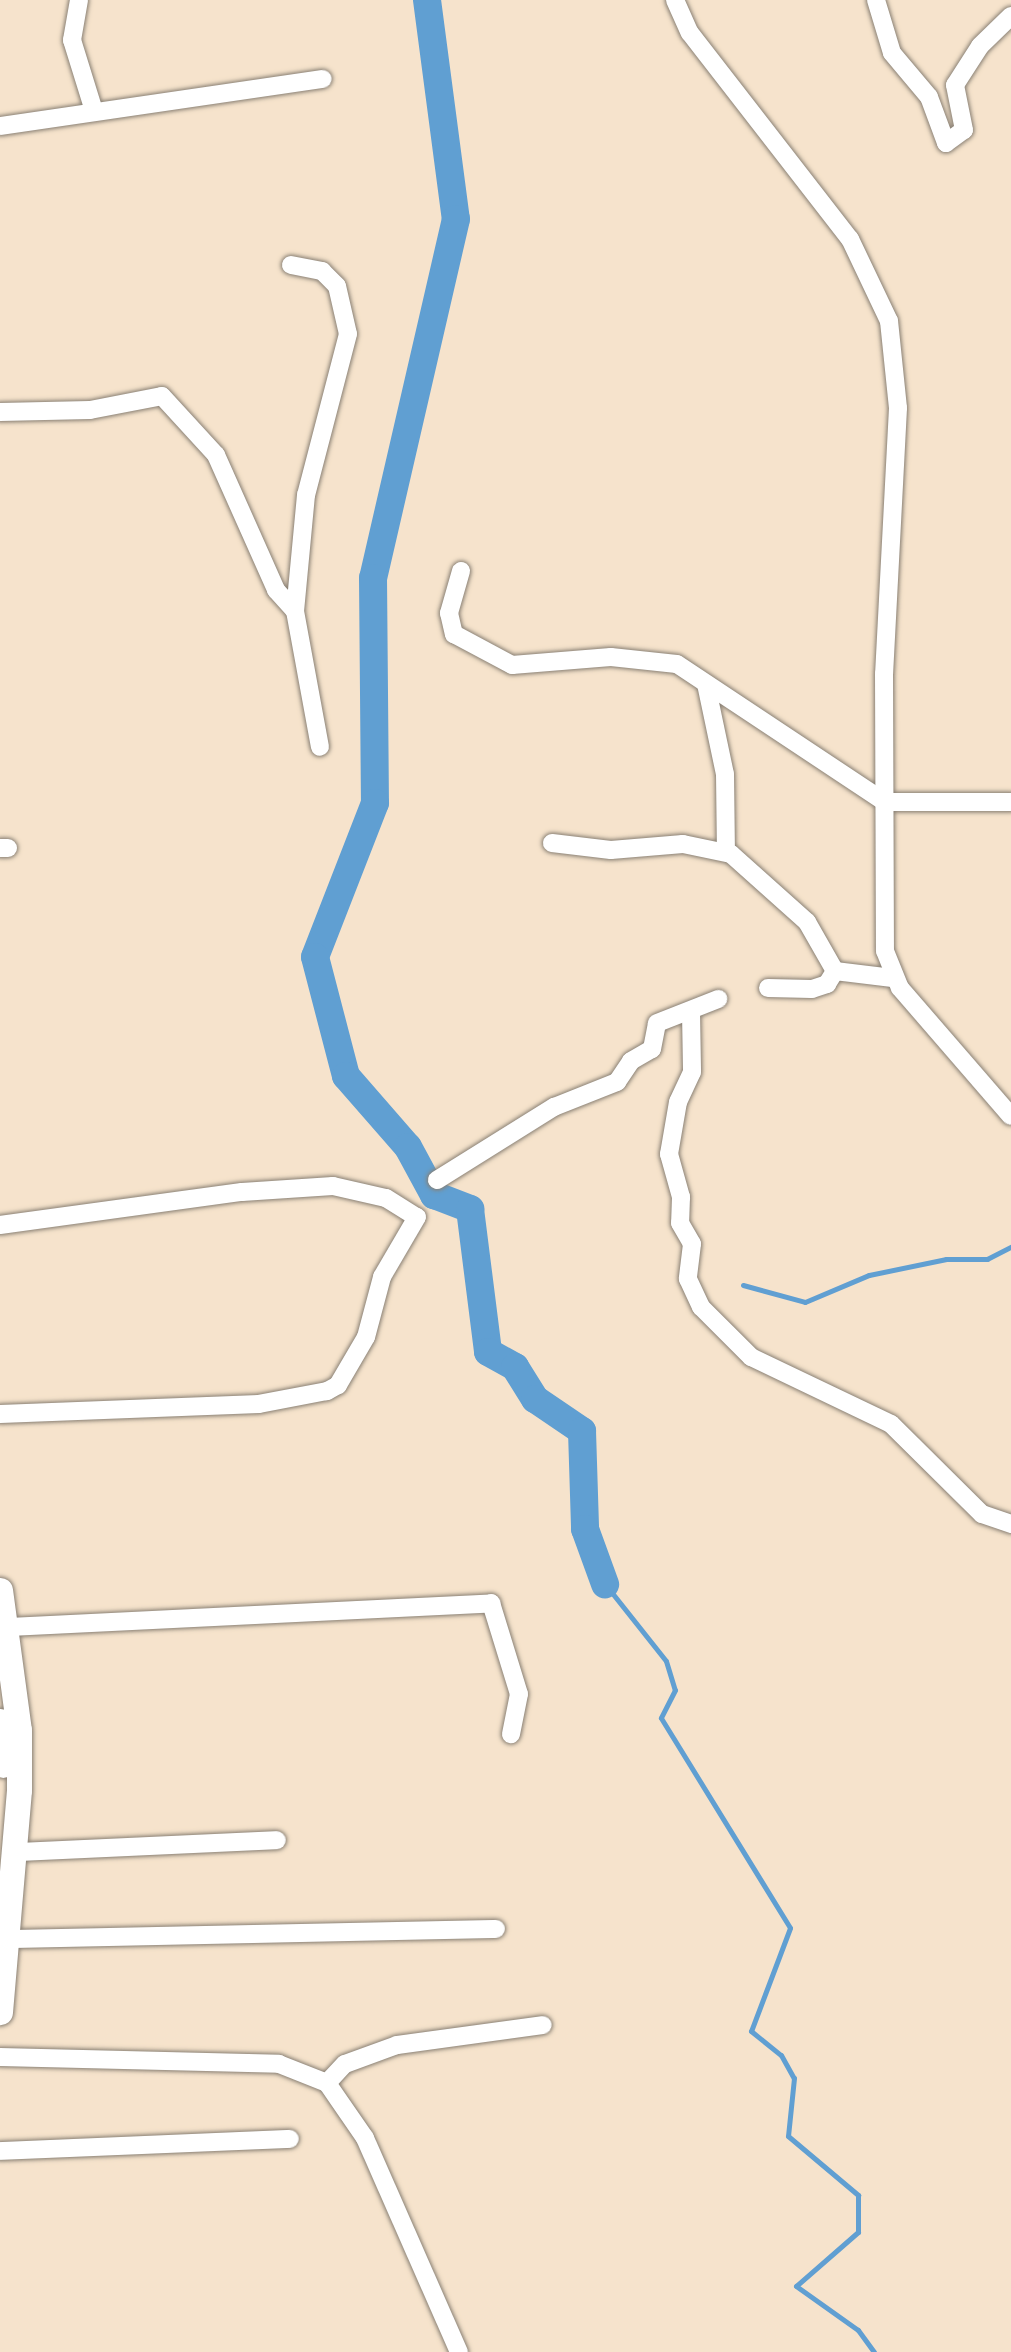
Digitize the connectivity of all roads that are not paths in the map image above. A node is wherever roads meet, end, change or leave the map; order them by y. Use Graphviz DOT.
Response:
graph roads {
  1 [pos="79,0"];
  2 [pos="674,0"];
  3 [pos="876,0"];
  4 [pos="1011,16"];
  5 [pos="323,79"];
  6 [pos="94,111"];
  7 [pos="0,126"];
  8 [pos="291,266"];
  9 [pos="0,412"];
  10 [pos="460,571"];
  11 [pos="295,610"];
  12 [pos="706,684"];
  13 [pos="320,748"];
  14 [pos="885,802"];
  15 [pos="1011,802"];
  16 [pos="552,844"];
  17 [pos="726,852"];
  18 [pos="835,971"];
  19 [pos="893,978"];
  20 [pos="768,988"];
  21 [pos="718,998"];
  22 [pos="691,1012"];
  23 [pos="1011,1116"];
  24 [pos="438,1180"];
  25 [pos="0,1225"];
  26 [pos="0,1414"];
  27 [pos="1011,1524"];
  28 [pos="0,1590"];
  29 [pos="8,1627"];
  30 [pos="0,1720"];
  31 [pos="511,1734"];
  32 [pos="277,1840"];
  33 [pos="8,1856"];
  34 [pos="496,1928"];
  35 [pos="10,1939"];
  36 [pos="0,2012"];
  37 [pos="543,2025"];
  38 [pos="0,2057"];
  39 [pos="328,2083"];
  40 [pos="290,2138"];
  41 [pos="0,2151"];
  42 [pos="459,2352"];
  1 -- 6 [label="street"];
  2 -- 14 [label="street"];
  3 -- 4 [label="street"];
  5 -- 6 [label="street"];
  6 -- 7 [label="street"];
  8 -- 11 [label="street"];
  9 -- 11 [label="street"];
  10 -- 12 [label="street"];
  11 -- 13 [label="street"];
  12 -- 14 [label="street"];
  12 -- 17 [label="street"];
  14 -- 15 [label="street"];
  14 -- 19 [label="street"];
  16 -- 17 [label="street"];
  17 -- 18 [label="street"];
  18 -- 19 [label="street"];
  18 -- 20 [label="street"];
  19 -- 23 [label="street"];
  21 -- 22 [label="street"];
  22 -- 24 [label="street"];
  22 -- 27 [label="street"];
  25 -- 26 [label="street"];
  28 -- 29 [label="highway"];
  29 -- 31 [label="street"];
  29 -- 33 [label="highway"];
  30 -- 33 [label="highway"];
  32 -- 33 [label="street"];
  33 -- 35 [label="highway"];
  34 -- 35 [label="street"];
  35 -- 36 [label="highway"];
  37 -- 39 [label="street"];
  38 -- 39 [label="street"];
  39 -- 42 [label="street"];
  40 -- 41 [label="street"];
}
